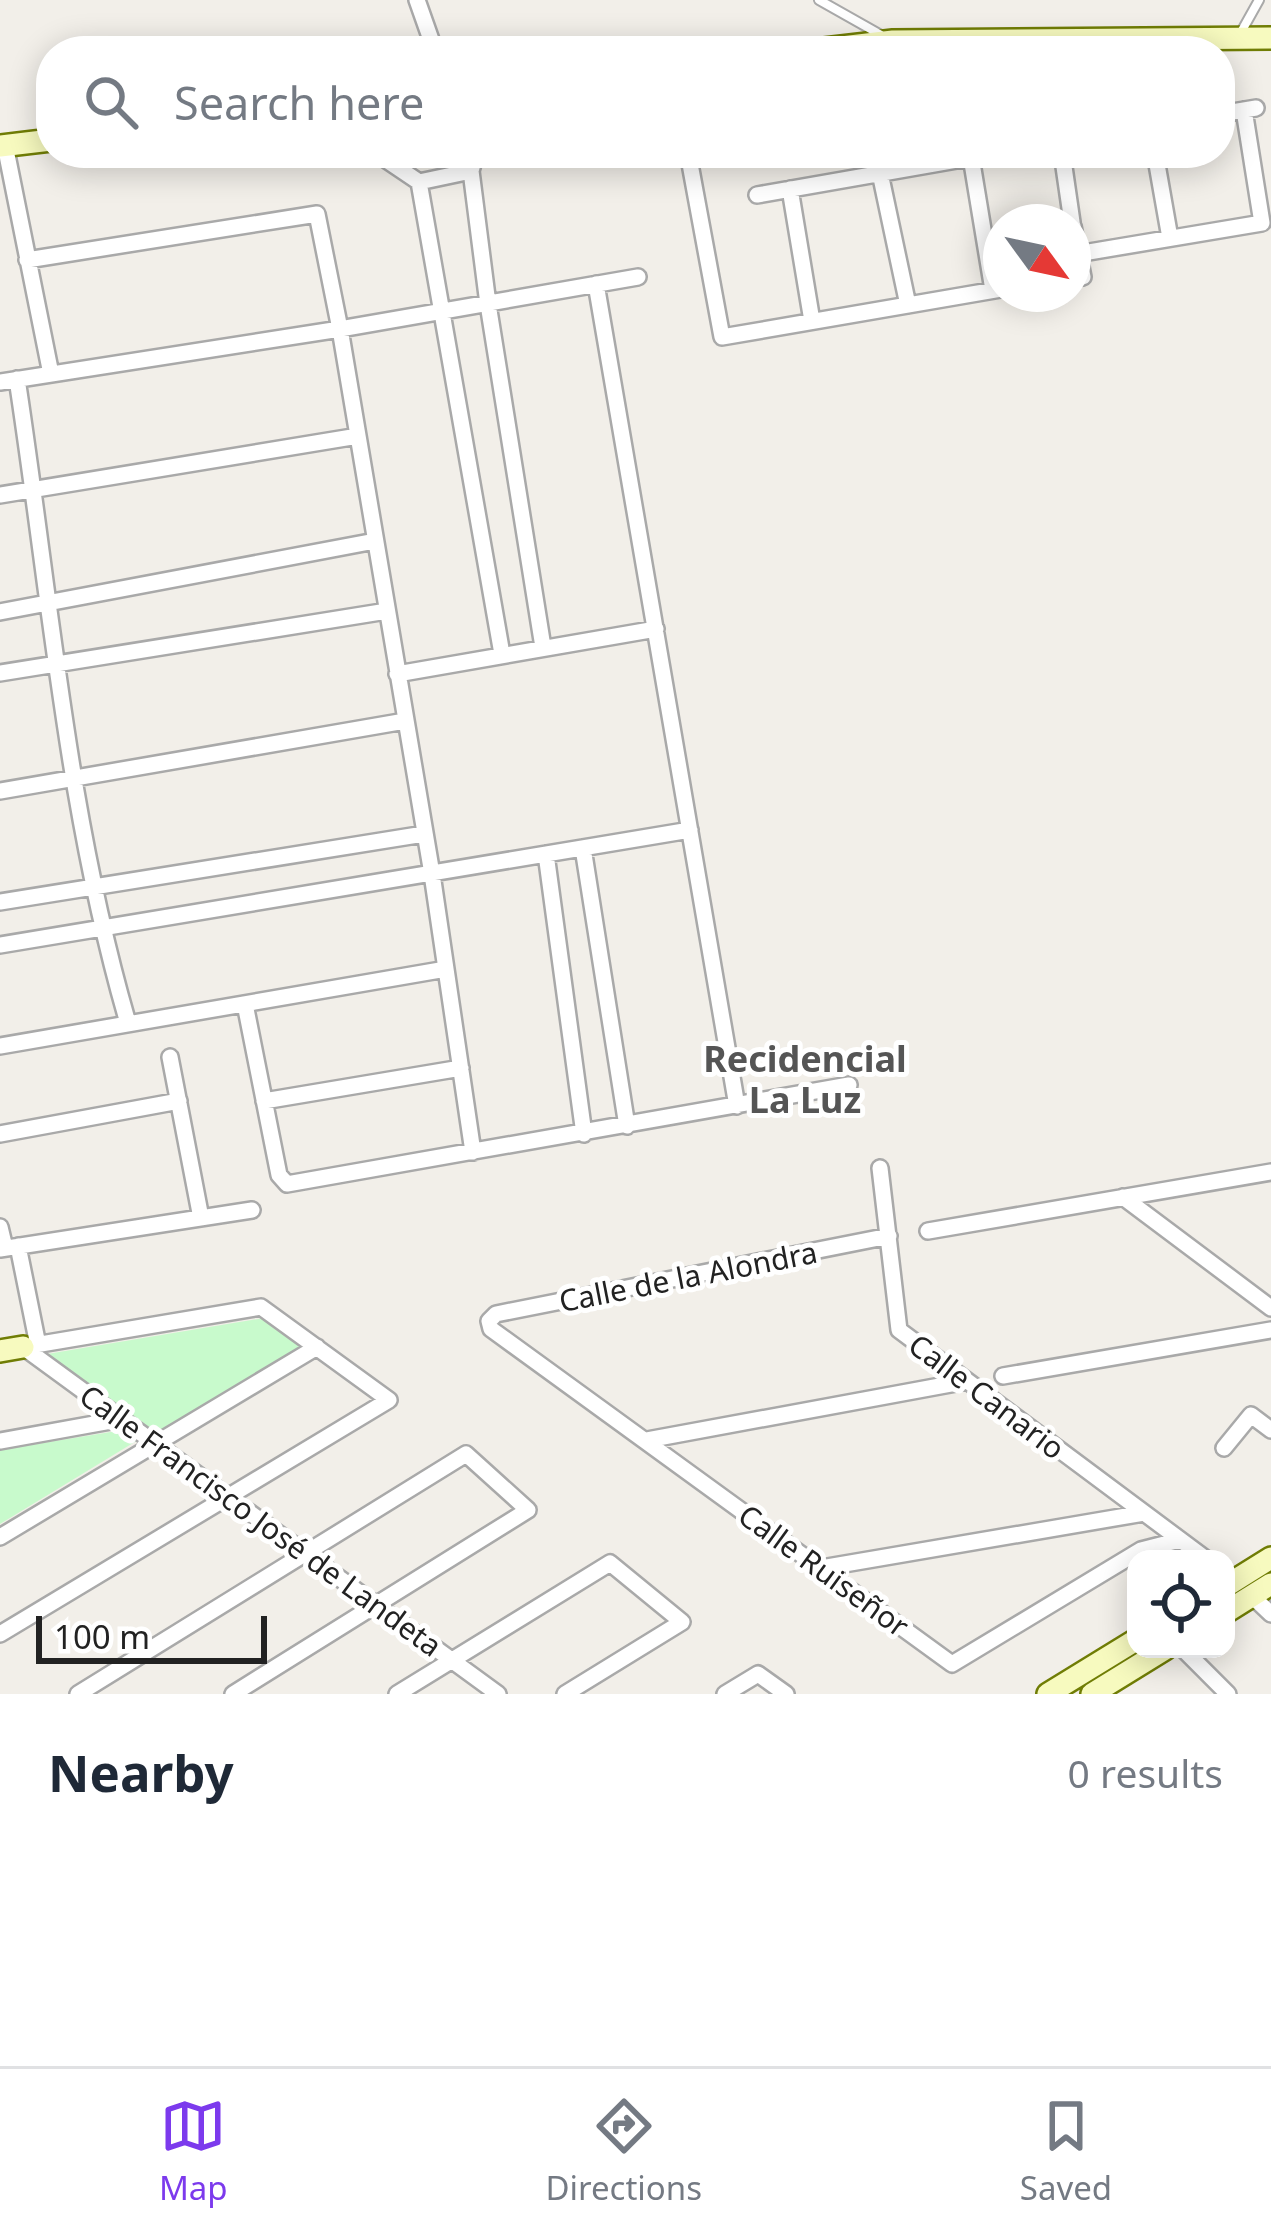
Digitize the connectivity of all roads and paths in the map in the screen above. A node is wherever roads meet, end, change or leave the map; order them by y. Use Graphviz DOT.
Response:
graph roads {
  1 [pos="417,0"];
  2 [pos="819,0"];
  3 [pos="1258,0"];
  4 [pos="430,36"];
  5 [pos="884,36"];
  6 [pos="1271,38"];
  7 [pos="1235,40"];
  8 [pos="1235,112"];
  9 [pos="36,142"];
  10 [pos="3,145"];
  11 [pos="398,168"];
  12 [pos="472,168"];
  13 [pos="691,168"];
  14 [pos="910,168"];
  15 [pos="973,168"];
  16 [pos="1064,168"];
  17 [pos="1158,168"];
  18 [pos="471,171"];
  19 [pos="880,173"];
  20 [pos="419,182"];
  21 [pos="790,189"];
  22 [pos="758,195"];
  23 [pos="1070,204"];
  24 [pos="983,219"];
  25 [pos="1170,238"];
  26 [pos="1091,252"];
  27 [pos="28,260"];
  28 [pos="638,277"];
  29 [pos="596,284"];
  30 [pos="983,292"];
  31 [pos="488,304"];
  32 [pos="908,305"];
  33 [pos="439,310"];
  34 [pos="812,321"];
  35 [pos="340,329"];
  36 [pos="52,374"];
  37 [pos="8,380"];
  38 [pos="358,436"];
  39 [pos="34,489"];
  40 [pos="0,495"];
  41 [pos="375,541"];
  42 [pos="48,605"];
  43 [pos="387,610"];
  44 [pos="0,612"];
  45 [pos="656,628"];
  46 [pos="543,646"];
  47 [pos="502,654"];
  48 [pos="58,663"];
  49 [pos="0,673"];
  50 [pos="398,674"];
  51 [pos="405,722"];
  52 [pos="74,777"];
  53 [pos="0,790"];
  54 [pos="690,830"];
  55 [pos="424,834"];
  56 [pos="584,848"];
  57 [pos="546,854"];
  58 [pos="432,874"];
  59 [pos="94,887"];
  60 [pos="0,902"];
  61 [pos="101,931"];
  62 [pos="0,945"];
  63 [pos="446,969"];
  64 [pos="244,1004"];
  65 [pos="128,1023"];
  66 [pos="0,1046"];
  67 [pos="170,1057"];
  68 [pos="461,1068"];
  69 [pos="849,1085"];
  70 [pos="178,1101"];
  71 [pos="264,1101"];
  72 [pos="737,1106"];
  73 [pos="627,1126"];
  74 [pos="0,1134"];
  75 [pos="584,1134"];
  76 [pos="473,1152"];
  77 [pos="880,1168"];
  78 [pos="1271,1172"];
  79 [pos="1123,1197"];
  80 [pos="252,1210"];
  81 [pos="201,1218"];
  82 [pos="0,1227"];
  83 [pos="928,1231"];
  84 [pos="890,1236"];
  85 [pos="8,1248"];
  86 [pos="1271,1308"];
  87 [pos="489,1321"];
  88 [pos="1271,1330"];
  89 [pos="30,1346"];
  90 [pos="316,1347"];
  91 [pos="0,1351"];
  92 [pos="1003,1376"];
  93 [pos="967,1381"];
  94 [pos="122,1419"];
  95 [pos="1271,1430"];
  96 [pos="647,1440"];
  97 [pos="0,1441"];
  98 [pos="156,1443"];
  99 [pos="1224,1448"];
  100 [pos="228,1495"];
  101 [pos="1144,1513"];
  102 [pos="0,1537"];
  103 [pos="1180,1540"];
  104 [pos="1194,1550"];
  105 [pos="304,1551"];
  106 [pos="1271,1558"];
  107 [pos="821,1568"];
  108 [pos="1235,1579"];
  109 [pos="1261,1590"];
  110 [pos="377,1605"];
  111 [pos="1235,1606"];
  112 [pos="1271,1614"];
  113 [pos="0,1634"];
  114 [pos="1127,1646"];
  115 [pos="1150,1658"];
  116 [pos="1193,1658"];
  117 [pos="452,1660"];
  118 [pos="78,1694"];
  119 [pos="233,1694"];
  120 [pos="397,1694"];
  121 [pos="498,1694"];
  122 [pos="565,1694"];
  123 [pos="725,1694"];
  124 [pos="786,1694"];
  125 [pos="1048,1694"];
  126 [pos="1092,1694"];
  127 [pos="1228,1694"];
  1 -- 4 [label="street"];
  2 -- 5 [label="lane"];
  3 -- 7 [label="lane"];
  6 -- 7 [label="street"];
  8 -- 25 [label="street"];
  9 -- 10 [label="street"];
  10 -- 27 [label="street"];
  11 -- 20 [label="street"];
  12 -- 18 [label="street"];
  13 -- 34 [label="street"];
  14 -- 19 [label="street"];
  15 -- 24 [label="street"];
  16 -- 23 [label="street"];
  17 -- 25 [label="street"];
  18 -- 20 [label="street"];
  18 -- 31 [label="street"];
  19 -- 21 [label="street"];
  19 -- 32 [label="street"];
  20 -- 33 [label="street"];
  21 -- 22 [label="street"];
  21 -- 34 [label="street"];
  25 -- 26 [label="street"];
  27 -- 35 [label="street"];
  27 -- 36 [label="street"];
  28 -- 29 [label="street"];
  29 -- 31 [label="street"];
  29 -- 45 [label="street"];
  30 -- 32 [label="street"];
  31 -- 33 [label="street"];
  31 -- 46 [label="street"];
  32 -- 34 [label="street"];
  33 -- 35 [label="street"];
  33 -- 47 [label="street"];
  35 -- 36 [label="street"];
  35 -- 38 [label="street"];
  36 -- 37 [label="street"];
  37 -- 39 [label="street"];
  38 -- 39 [label="street"];
  38 -- 41 [label="street"];
  39 -- 40 [label="street"];
  39 -- 42 [label="street"];
  41 -- 42 [label="street"];
  41 -- 43 [label="street"];
  42 -- 44 [label="street"];
  42 -- 48 [label="street"];
  43 -- 48 [label="street"];
  43 -- 50 [label="street"];
  45 -- 46 [label="street"];
  45 -- 54 [label="street"];
  46 -- 47 [label="street"];
  47 -- 50 [label="street"];
  48 -- 49 [label="street"];
  48 -- 52 [label="street"];
  50 -- 51 [label="street"];
  51 -- 52 [label="street"];
  51 -- 55 [label="street"];
  52 -- 53 [label="street"];
  52 -- 59 [label="street"];
  54 -- 56 [label="street"];
  54 -- 72 [label="street"];
  55 -- 58 [label="street"];
  55 -- 59 [label="street"];
  56 -- 57 [label="street"];
  56 -- 73 [label="street"];
  57 -- 58 [label="street"];
  57 -- 75 [label="street"];
  58 -- 61 [label="street"];
  58 -- 63 [label="street"];
  59 -- 60 [label="street"];
  59 -- 61 [label="street"];
  61 -- 62 [label="street"];
  61 -- 65 [label="street"];
  63 -- 64 [label="street"];
  63 -- 68 [label="street"];
  64 -- 65 [label="street"];
  64 -- 71 [label="street"];
  65 -- 66 [label="street"];
  67 -- 70 [label="street"];
  68 -- 71 [label="street"];
  68 -- 76 [label="street"];
  69 -- 72 [label="street"];
  70 -- 74 [label="street"];
  70 -- 81 [label="street"];
  71 -- 76 [label="street"];
  72 -- 73 [label="street"];
  73 -- 75 [label="street"];
  75 -- 76 [label="street"];
  77 -- 84 [label="street, Calle Canario"];
  78 -- 79 [label="street"];
  79 -- 83 [label="street"];
  79 -- 86 [label="street"];
  80 -- 81 [label="street"];
  81 -- 85 [label="street"];
  82 -- 85 [label="street"];
  84 -- 87 [label="street, Calle de la Alondra"];
  84 -- 93 [label="street, Calle Canario"];
  85 -- 89 [label="street"];
  87 -- 96 [label="street, Calle Ruiseñor"];
  88 -- 92 [label="street"];
  89 -- 90 [label="street"];
  89 -- 91 [label="street"];
  89 -- 94 [label="street, Calle Francisco José de Landeta"];
  90 -- 98 [label="street"];
  90 -- 100 [label="street"];
  93 -- 96 [label="street"];
  93 -- 101 [label="street, Calle Canario"];
  94 -- 97 [label="street"];
  94 -- 98 [label="street, Calle Francisco José de Landeta"];
  95 -- 99 [label="street"];
  96 -- 107 [label="street, Calle Ruiseñor"];
  98 -- 100 [label="street, Calle Francisco José de Landeta"];
  98 -- 102 [label="street"];
  100 -- 105 [label="street, Calle Francisco José de Landeta"];
  100 -- 113 [label="street"];
  101 -- 103 [label="street, Calle Canario"];
  101 -- 107 [label="street"];
  103 -- 104 [label="street, Calle Canario"];
  103 -- 107 [label="street, Calle Ruiseñor"];
  105 -- 110 [label="street, Calle Francisco José de Landeta"];
  105 -- 110 [label="street"];
  105 -- 118 [label="street"];
  106 -- 108 [label="street"];
  109 -- 111 [label="street"];
  109 -- 112 [label="street"];
  110 -- 117 [label="street, Calle Francisco José de Landeta"];
  110 -- 119 [label="street"];
  114 -- 125 [label="street"];
  115 -- 126 [label="street"];
  116 -- 127 [label="street"];
  117 -- 120 [label="street"];
  117 -- 121 [label="street, Calle Francisco José de Landeta"];
  117 -- 122 [label="street"];
  123 -- 124 [label="street"];
}
